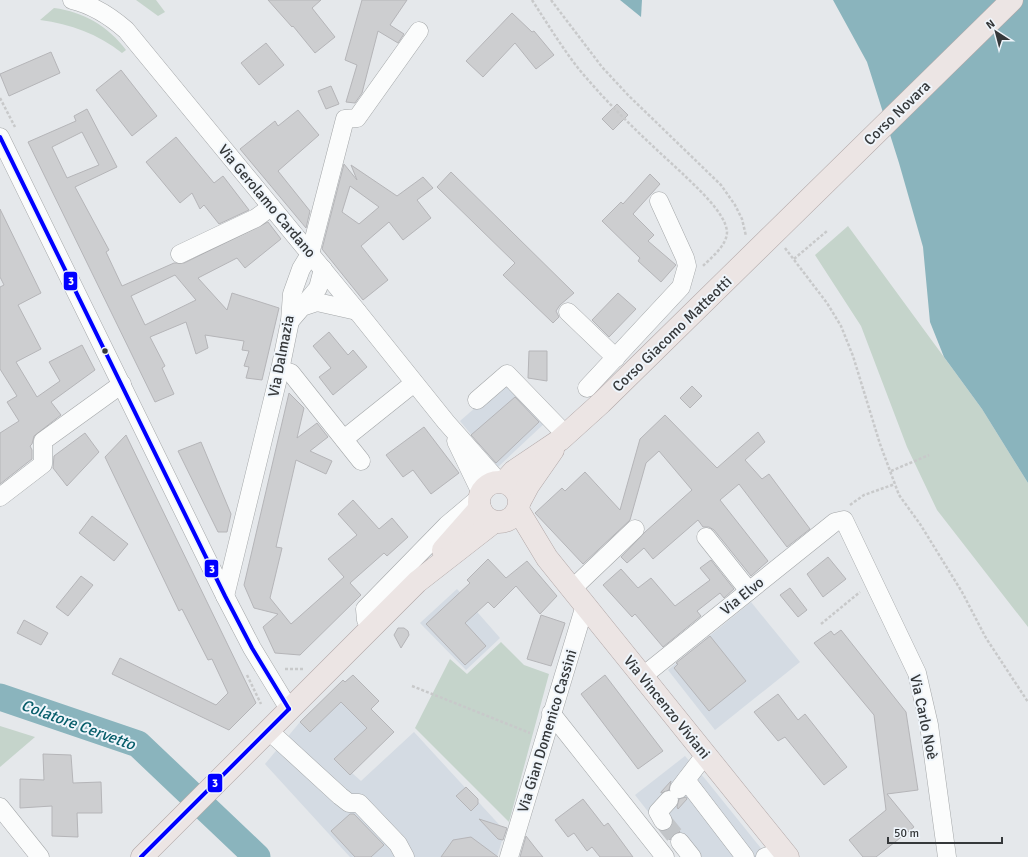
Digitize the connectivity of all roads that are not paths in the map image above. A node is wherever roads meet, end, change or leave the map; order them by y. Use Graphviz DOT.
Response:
graph roads {
  1 [pos="72,0"];
  2 [pos="1012,0"];
  3 [pos="419,31"];
  4 [pos="0,137"];
  5 [pos="7,169"];
  6 [pos="659,201"];
  7 [pos="271,207"];
  8 [pos="778,230"];
  9 [pos="180,254"];
  10 [pos="310,254"];
  11 [pos="323,269"];
  12 [pos="302,307"];
  13 [pos="357,311"];
  14 [pos="568,312"];
  15 [pos="290,321"];
  16 [pos="616,358"];
  17 [pos="280,370"];
  18 [pos="414,383"];
  19 [pos="122,384"];
  20 [pos="589,389"];
  21 [pos="477,400"];
  22 [pos="563,438"];
  23 [pos="344,439"];
  24 [pos="362,461"];
  25 [pos="0,498"];
  26 [pos="498,502"];
  27 [pos="844,520"];
  28 [pos="635,529"];
  29 [pos="706,537"];
  30 [pos="749,591"];
  31 [pos="225,596"];
  32 [pos="578,597"];
  33 [pos="371,627"];
  34 [pos="643,676"];
  35 [pos="289,709"];
  36 [pos="551,713"];
  37 [pos="268,730"];
  38 [pos="705,755"];
  39 [pos="678,790"];
  40 [pos="0,807"];
  41 [pos="663,822"];
  42 [pos="680,842"];
  43 [pos="778,855"];
  44 [pos="142,856"];
  45 [pos="40,857"];
  46 [pos="406,857"];
  47 [pos="509,857"];
  48 [pos="665,857"];
  49 [pos="692,857"];
  50 [pos="745,857"];
  51 [pos="947,857"];
  1 -- 7 [label="street, Via Gerolamo Cardano"];
  2 -- 8 [label="main road, Corso Novara"];
  3 -- 10 [label="street, Via Dalmazia"];
  4 -- 5 [label="street"];
  5 -- 19 [label="street"];
  6 -- 16 [label="street"];
  7 -- 9 [label="street"];
  7 -- 10 [label="street, Via Gerolamo Cardano"];
  8 -- 20 [label="main road, Corso Giacomo Matteotti"];
  10 -- 11 [label="street, Via Gerolamo Cardano"];
  10 -- 15 [label="street, Via Dalmazia"];
  11 -- 12 [label="street"];
  11 -- 13 [label="street, Via Gerolamo Cardano"];
  12 -- 13 [label="street"];
  12 -- 15 [label="street"];
  13 -- 18 [label="street, Via Gerolamo Cardano"];
  14 -- 16 [label="street"];
  15 -- 17 [label="street, Via Dalmazia"];
  16 -- 20 [label="street"];
  17 -- 23 [label="street"];
  17 -- 31 [label="street, Via Dalmazia"];
  18 -- 23 [label="street"];
  18 -- 26 [label="street, Via Gerolamo Cardano"];
  19 -- 25 [label="street"];
  19 -- 31 [label="street"];
  20 -- 22 [label="main road, Corso Giacomo Matteotti"];
  21 -- 22 [label="street"];
  22 -- 26 [label="main road, Corso Giacomo Matteotti"];
  23 -- 24 [label="street"];
  26 -- 32 [label="main road, Via Vincenzo Viviani"];
  26 -- 33 [label="main road, Corso Giacomo Matteotti"];
  26 -- 33 [label="street"];
  27 -- 30 [label="street, Via Elvo"];
  27 -- 51 [label="street, Via Carlo Noè"];
  28 -- 32 [label="street"];
  29 -- 30 [label="street"];
  30 -- 34 [label="street, Via Elvo"];
  31 -- 35 [label="street"];
  32 -- 34 [label="main road, Via Vincenzo Viviani"];
  32 -- 36 [label="street, Via Gian Domenico Cassini"];
  33 -- 35 [label="main road, Corso Giacomo Matteotti"];
  34 -- 38 [label="main road, Via Vincenzo Viviani"];
  35 -- 37 [label="main road, Corso Giacomo Matteotti"];
  36 -- 47 [label="street, Via Gian Domenico Cassini"];
  36 -- 48 [label="street"];
  37 -- 44 [label="main road, Corso Giacomo Matteotti"];
  37 -- 46 [label="street"];
  38 -- 39 [label="street"];
  38 -- 43 [label="main road, Via Vincenzo Viviani"];
  39 -- 41 [label="street"];
  39 -- 50 [label="street"];
  40 -- 45 [label="street"];
  42 -- 49 [label="street"];
}
